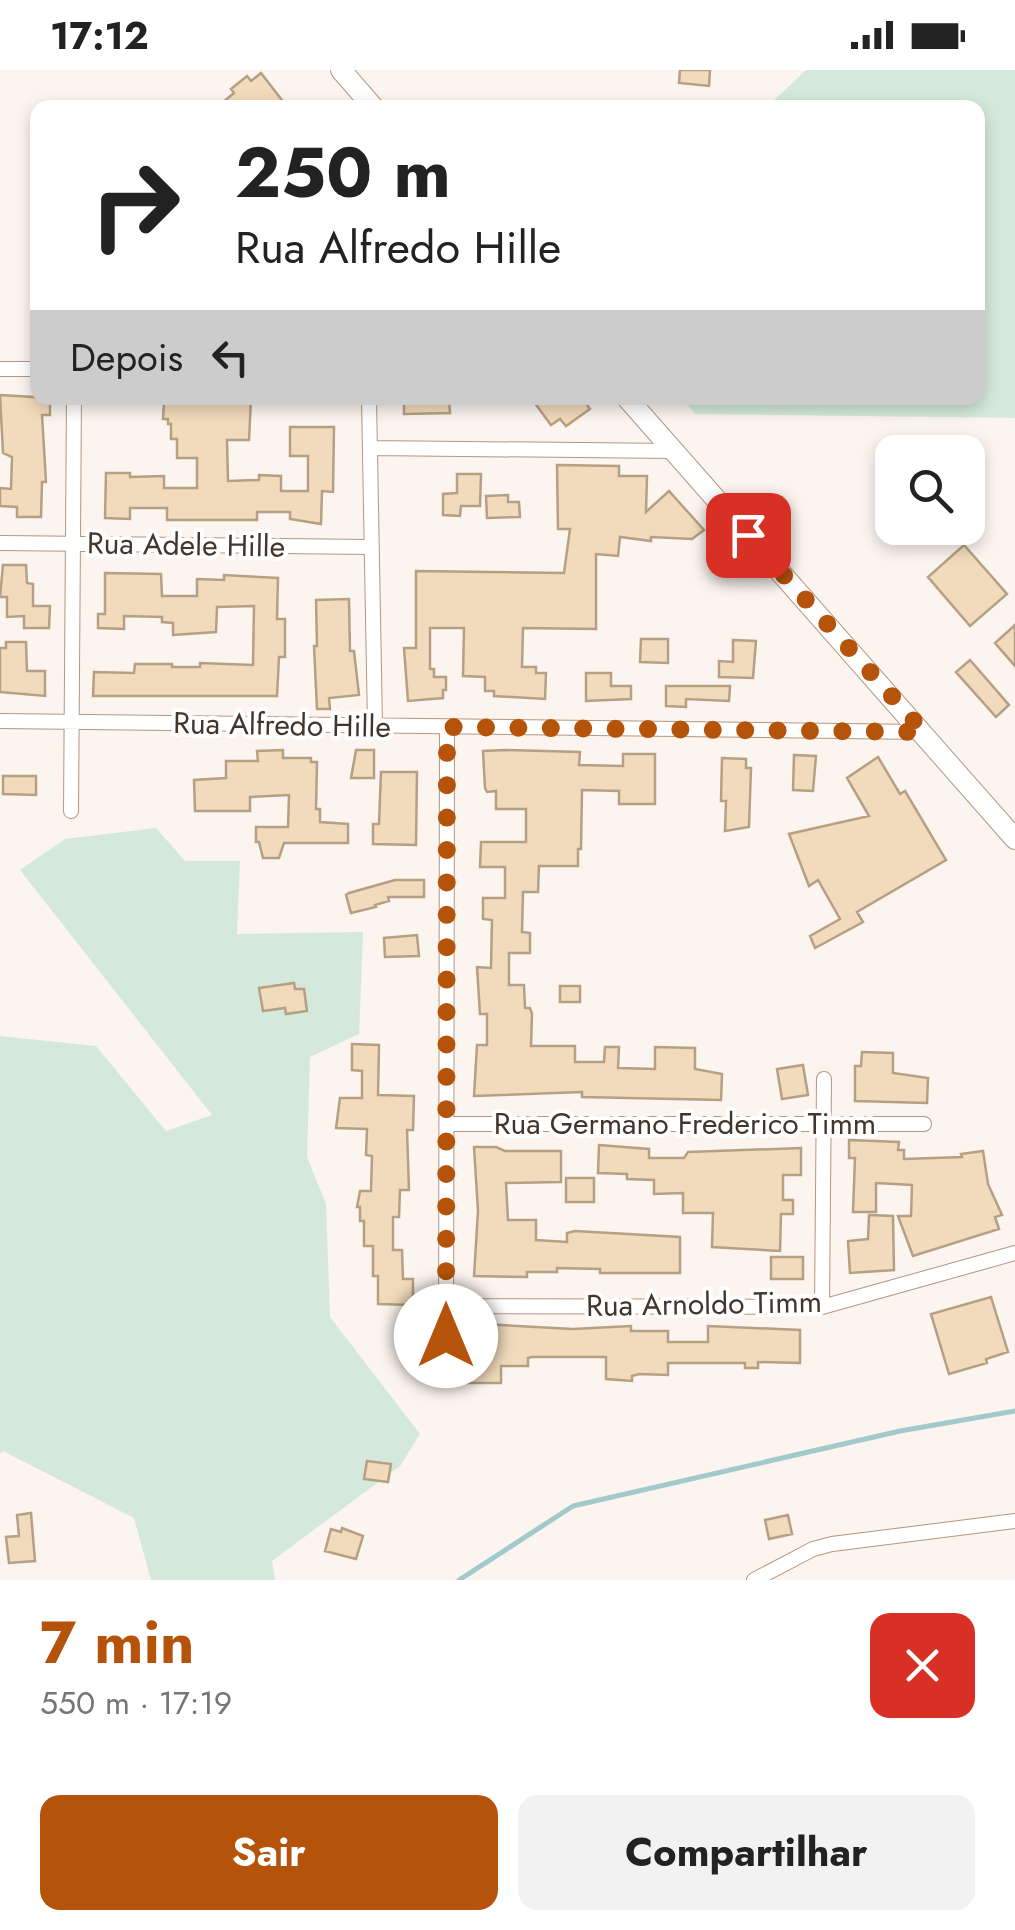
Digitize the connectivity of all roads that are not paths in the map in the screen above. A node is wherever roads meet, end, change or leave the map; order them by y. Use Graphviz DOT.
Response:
graph roads {
  1 [pos="342,70"];
  2 [pos="367,100"];
  3 [pos="0,369"];
  4 [pos="30,369"];
  5 [pos="74,405"];
  6 [pos="369,405"];
  7 [pos="633,405"];
  8 [pos="370,448"];
  9 [pos="673,451"];
  10 [pos="0,543"];
  11 [pos="73,544"];
  12 [pos="372,547"];
  13 [pos="0,721"];
  14 [pos="72,722"];
  15 [pos="375,726"];
  16 [pos="447,727"];
  17 [pos="924,732"];
  18 [pos="71,810"];
  19 [pos="1015,840"];
  20 [pos="824,1080"];
  21 [pos="446,1124"];
  22 [pos="823,1124"];
  23 [pos="924,1124"];
  24 [pos="1015,1253"];
  25 [pos="446,1306"];
  26 [pos="822,1307"];
  27 [pos="446,1366"];
  28 [pos="1015,1520"];
  29 [pos="754,1580"];
  1 -- 2 [label="main road"];
  3 -- 4 [label="street"];
  5 -- 11 [label="street"];
  6 -- 8 [label="street"];
  7 -- 9 [label="main road"];
  8 -- 9 [label="street"];
  8 -- 12 [label="street"];
  9 -- 17 [label="main road"];
  10 -- 11 [label="street, Rua Adele Hille"];
  11 -- 12 [label="street, Rua Adele Hille"];
  11 -- 14 [label="street"];
  12 -- 15 [label="street"];
  13 -- 14 [label="street, Rua Alfredo Hille"];
  14 -- 15 [label="street, Rua Alfredo Hille"];
  14 -- 18 [label="street"];
  15 -- 16 [label="street, Rua Alfredo Hille"];
  16 -- 17 [label="street, Rua Alfredo Hille"];
  16 -- 21 [label="street"];
  17 -- 19 [label="main road"];
  20 -- 22 [label="street"];
  21 -- 22 [label="street, Rua Germano Frederico Timm"];
  21 -- 25 [label="street"];
  22 -- 23 [label="street, Rua Germano Frederico Timm"];
  22 -- 26 [label="street"];
  24 -- 26 [label="street, Rua Arnoldo Timm"];
  25 -- 26 [label="street, Rua Arnoldo Timm"];
  25 -- 27 [label="street"];
  28 -- 29 [label="street"];
}
